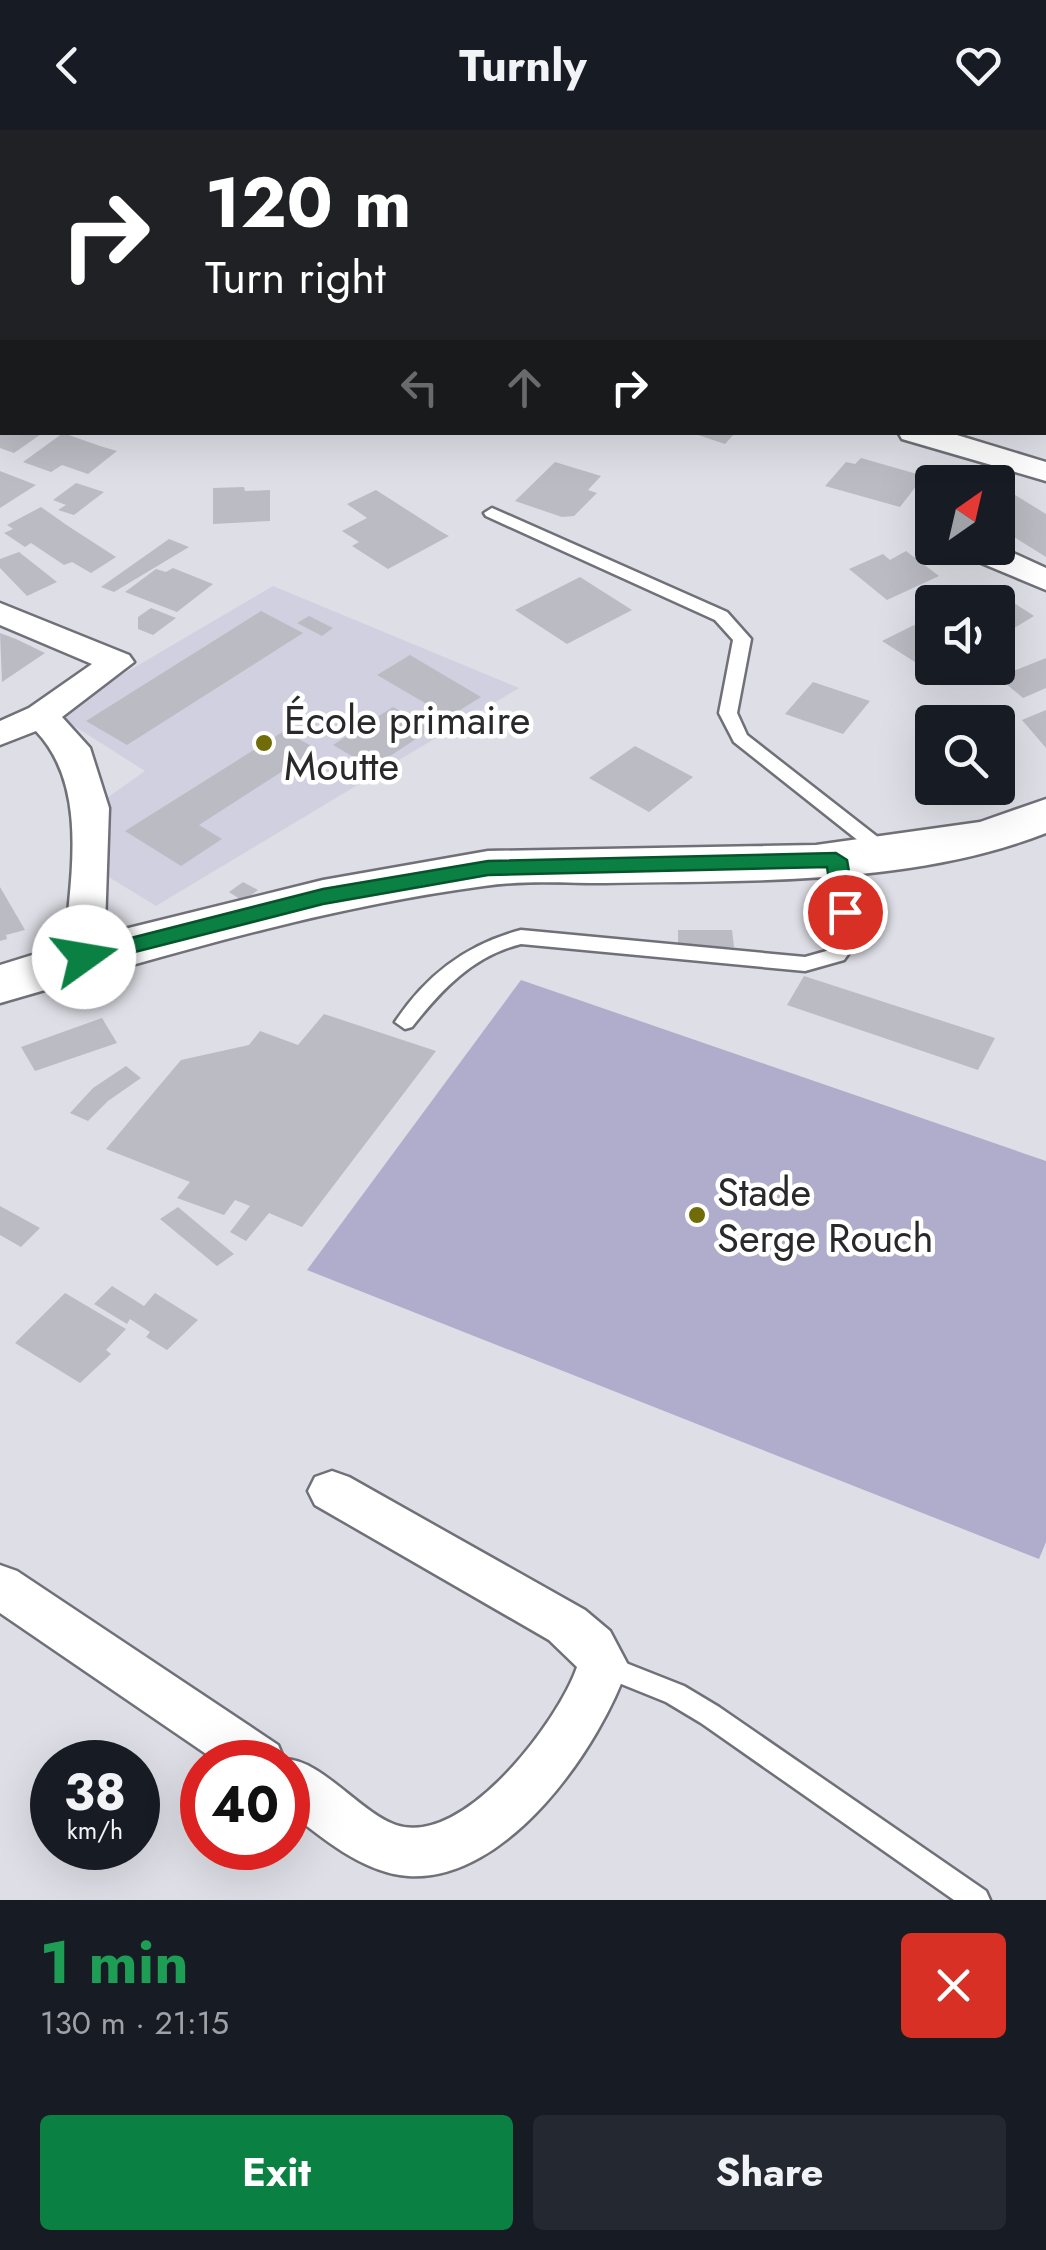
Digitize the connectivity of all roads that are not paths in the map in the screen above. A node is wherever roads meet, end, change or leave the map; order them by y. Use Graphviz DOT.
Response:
graph roads {
  1 [pos="922,435"];
  2 [pos="1046,472"];
  3 [pos="492,513"];
  4 [pos="1012,565"];
  5 [pos="1046,580"];
  6 [pos="0,613"];
  7 [pos="41,716"];
  8 [pos="0,734"];
  9 [pos="1046,815"];
  10 [pos="861,856"];
  11 [pos="84,957"];
  12 [pos="0,984"];
  13 [pos="405,1022"];
  14 [pos="332,1491"];
  15 [pos="0,1586"];
  16 [pos="603,1664"];
  17 [pos="228,1740"];
  18 [pos="310,1796"];
  19 [pos="976,1900"];
  1 -- 2 [label="street"];
  3 -- 10 [label="lane"];
  4 -- 5 [label="street"];
  6 -- 7 [label="street"];
  7 -- 8 [label="street"];
  7 -- 11 [label="street"];
  9 -- 10 [label="street"];
  10 -- 11 [label="street"];
  10 -- 13 [label="lane"];
  11 -- 12 [label="street"];
  14 -- 16 [label="street"];
  15 -- 17 [label="street"];
  16 -- 18 [label="street"];
  16 -- 19 [label="lane"];
}
